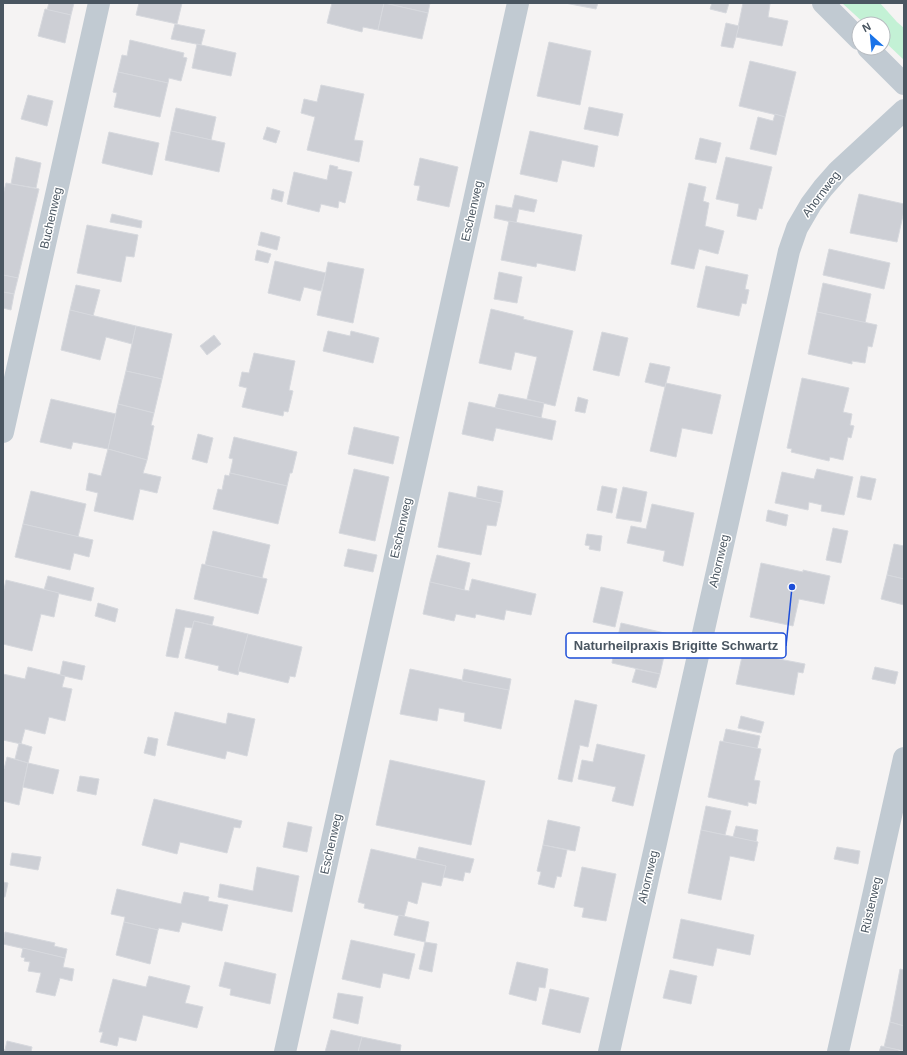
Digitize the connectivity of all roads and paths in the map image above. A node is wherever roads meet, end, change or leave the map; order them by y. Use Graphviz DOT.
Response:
graph roads {
  1 [pos="99,3"];
  2 [pos="518,3"];
  3 [pos="823,3"];
  4 [pos="851,31"];
  5 [pos="876,56"];
  6 [pos="904,84"];
  7 [pos="904,110"];
  8 [pos="3,432"];
  9 [pos="904,758"];
  10 [pos="285,1052"];
  11 [pos="608,1052"];
  12 [pos="838,1052"];
  1 -- 8 [label="street, Buchenweg"];
  2 -- 10 [label="street, Eschenweg"];
  3 -- 4 [label="street"];
  5 -- 6 [label="street"];
  7 -- 11 [label="street, Ahornweg"];
  9 -- 12 [label="street, Rüsterweg"];
}
